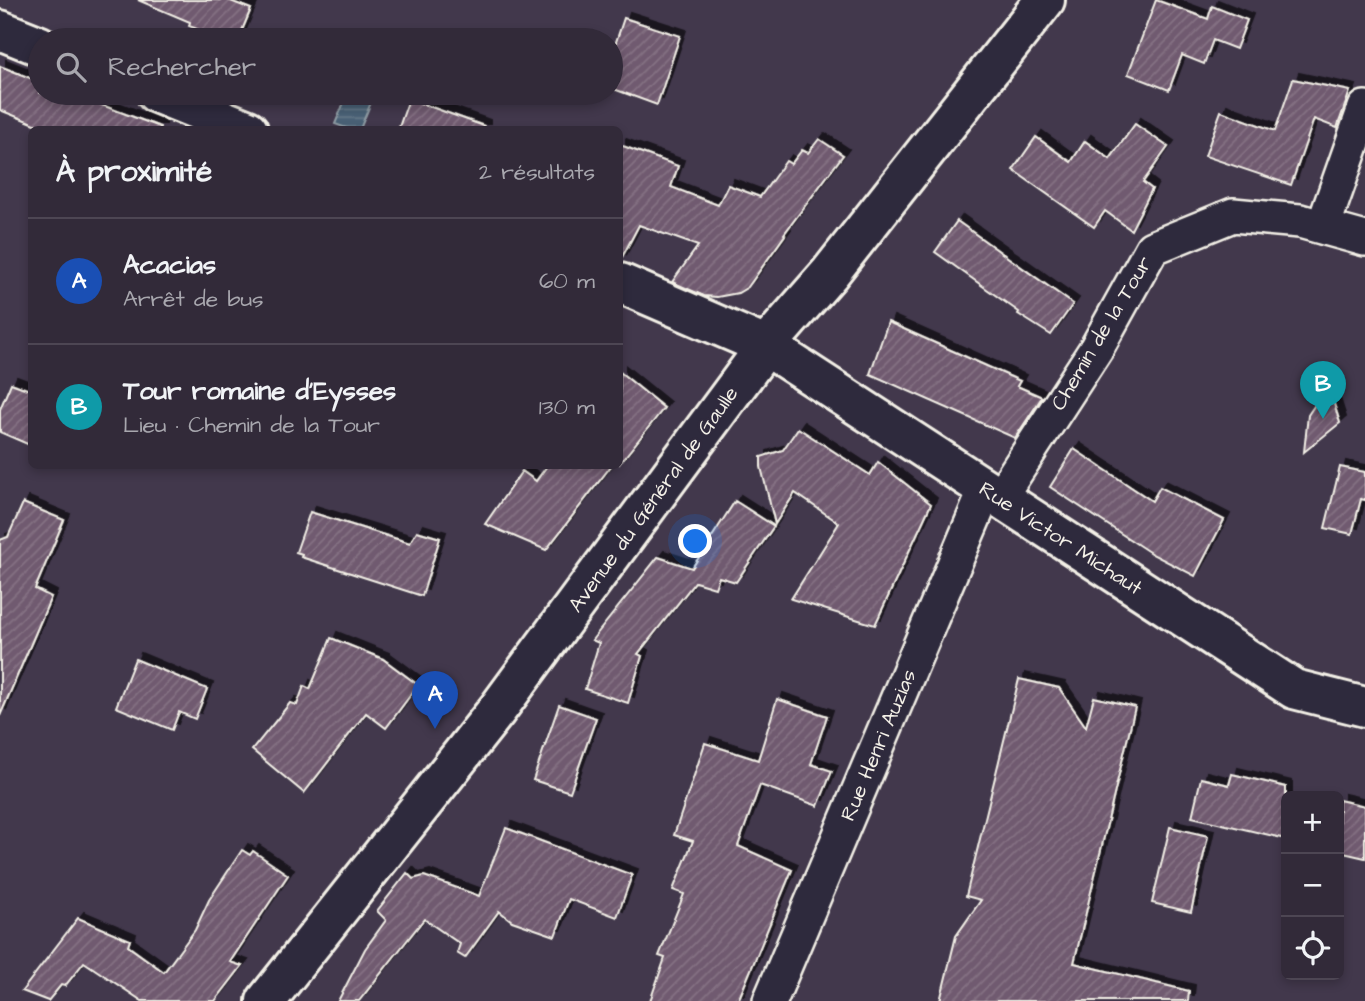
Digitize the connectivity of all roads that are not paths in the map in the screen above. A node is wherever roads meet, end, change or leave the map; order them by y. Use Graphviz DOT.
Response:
graph roads {
  1 [pos="1045,0"];
  2 [pos="0,30"];
  3 [pos="28,41"];
  4 [pos="186,105"];
  5 [pos="1365,108"];
  6 [pos="238,126"];
  7 [pos="1323,228"];
  8 [pos="1365,239"];
  9 [pos="623,283"];
  10 [pos="766,346"];
  11 [pos="992,493"];
  12 [pos="1365,707"];
  13 [pos="266,1001"];
  14 [pos="770,1001"];
  1 -- 10 [label="main road, Avenue du Général de Gaulle"];
  2 -- 3 [label="main road"];
  4 -- 6 [label="main road"];
  5 -- 7 [label="street"];
  7 -- 8 [label="street, Chemin de la Tour"];
  7 -- 11 [label="street, Chemin de la Tour"];
  9 -- 10 [label="main road, Rue Victor Michaut"];
  10 -- 11 [label="main road, Rue Victor Michaut"];
  10 -- 13 [label="main road, Avenue du Général de Gaulle"];
  11 -- 12 [label="main road, Rue Victor Michaut"];
  11 -- 14 [label="street, Rue Henri Auzias"];
}
